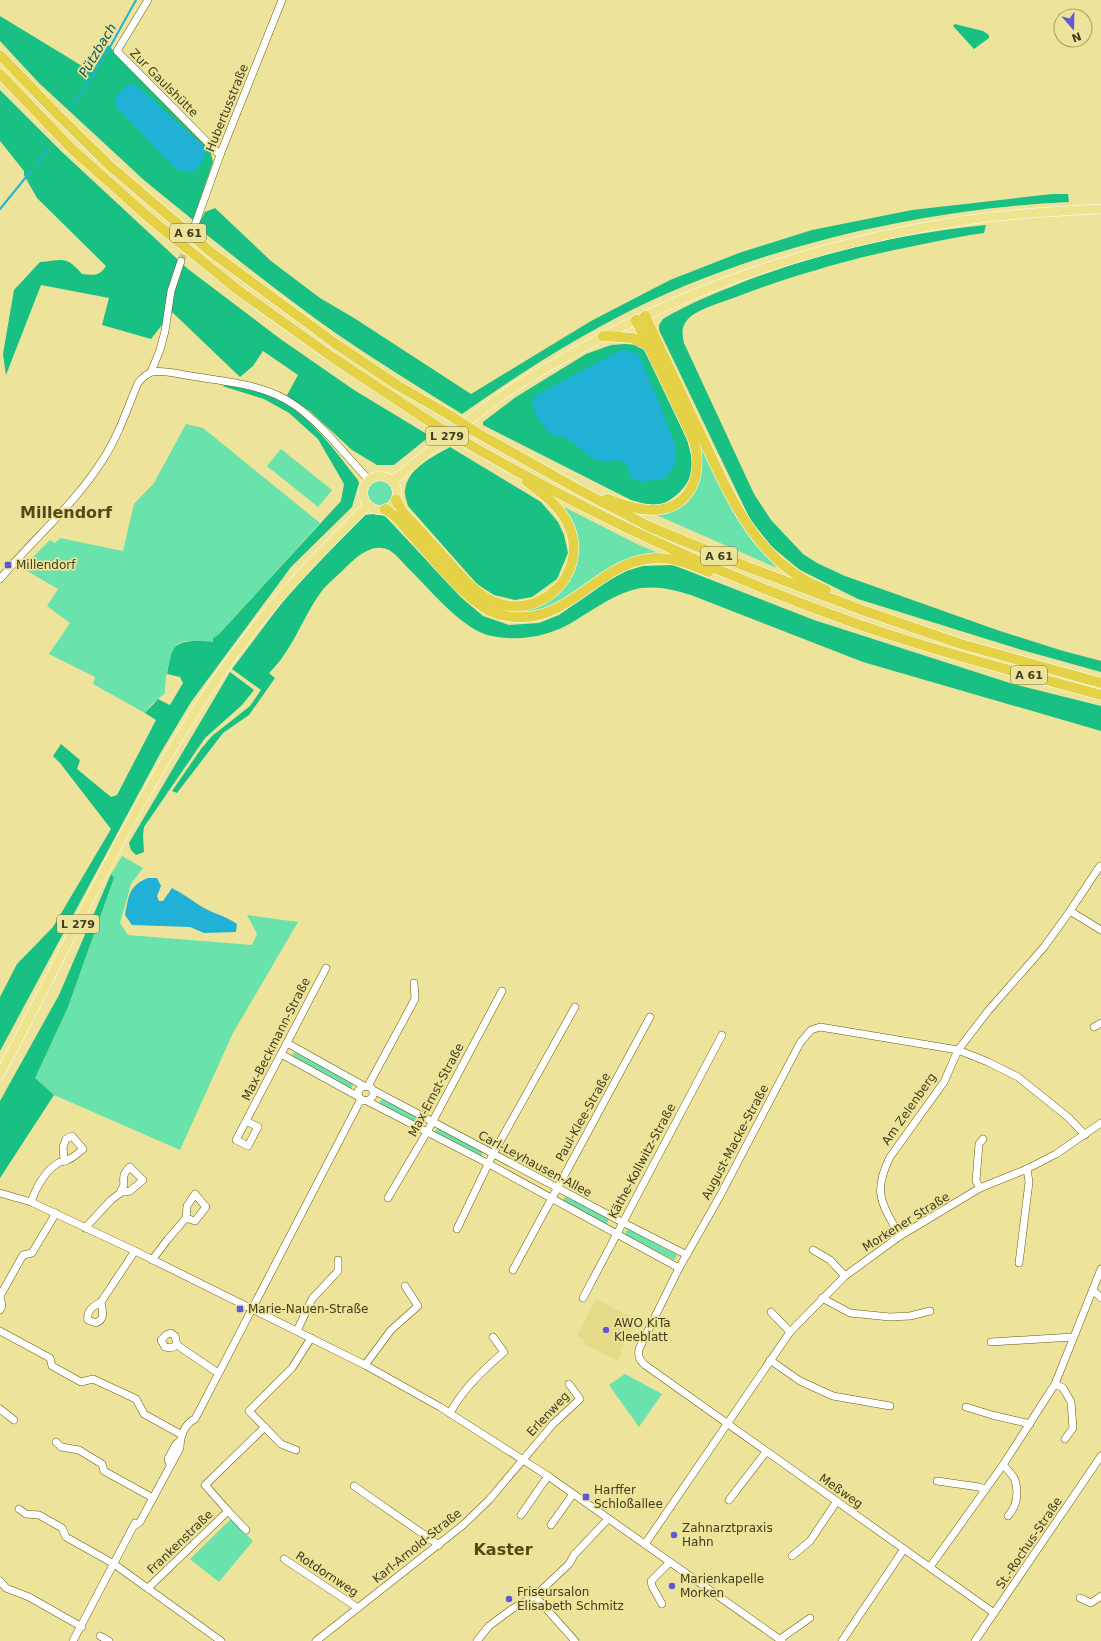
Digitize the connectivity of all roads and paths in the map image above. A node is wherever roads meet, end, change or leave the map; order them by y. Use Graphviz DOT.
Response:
graph roads {
  1 [pos="148,0"];
  2 [pos="282,0"];
  3 [pos="0,55"];
  4 [pos="0,74"];
  5 [pos="220,155"];
  6 [pos="1101,209"];
  7 [pos="195,225"];
  8 [pos="181,262"];
  9 [pos="640,318"];
  10 [pos="603,336"];
  11 [pos="648,346"];
  12 [pos="151,372"];
  13 [pos="507,466"];
  14 [pos="368,479"];
  15 [pos="393,481"];
  16 [pos="581,491"];
  17 [pos="396,500"];
  18 [pos="368,505"];
  19 [pos="385,509"];
  20 [pos="0,579"];
  21 [pos="742,580"];
  22 [pos="862,610"];
  23 [pos="1101,683"];
  24 [pos="1101,694"];
  25 [pos="1100,866"];
  26 [pos="1070,911"];
  27 [pos="1101,930"];
  28 [pos="326,968"];
  29 [pos="414,984"];
  30 [pos="502,991"];
  31 [pos="575,1007"];
  32 [pos="650,1017"];
  33 [pos="1101,1023"];
  34 [pos="1094,1027"];
  35 [pos="722,1035"];
  36 [pos="287,1043"];
  37 [pos="958,1050"];
  38 [pos="281,1054"];
  39 [pos="0,1074"];
  40 [pos="368,1087"];
  41 [pos="362,1099"];
  42 [pos="246,1121"];
  43 [pos="432,1122"];
  44 [pos="1101,1123"];
  45 [pos="427,1132"];
  46 [pos="1085,1135"];
  47 [pos="983,1139"];
  48 [pos="493,1154"];
  49 [pos="66,1161"];
  50 [pos="489,1164"];
  51 [pos="1027,1169"];
  52 [pos="557,1188"];
  53 [pos="980,1188"];
  54 [pos="123,1191"];
  55 [pos="0,1193"];
  56 [pos="388,1198"];
  57 [pos="552,1198"];
  58 [pos="31,1202"];
  59 [pos="56,1214"];
  60 [pos="186,1218"];
  61 [pos="622,1222"];
  62 [pos="85,1228"];
  63 [pos="456,1230"];
  64 [pos="616,1234"];
  65 [pos="900,1236"];
  66 [pos="813,1250"];
  67 [pos="135,1252"];
  68 [pos="687,1255"];
  69 [pos="152,1260"];
  70 [pos="338,1260"];
  71 [pos="1019,1263"];
  72 [pos="679,1268"];
  73 [pos="1101,1269"];
  74 [pos="513,1270"];
  75 [pos="845,1276"];
  76 [pos="405,1286"];
  77 [pos="1093,1290"];
  78 [pos="583,1298"];
  79 [pos="822,1298"];
  80 [pos="1101,1298"];
  81 [pos="100,1302"];
  82 [pos="253,1309"];
  83 [pos="0,1310"];
  84 [pos="930,1311"];
  85 [pos="771,1312"];
  86 [pos="0,1331"];
  87 [pos="297,1332"];
  88 [pos="790,1332"];
  89 [pos="493,1337"];
  90 [pos="1073,1337"];
  91 [pos="311,1338"];
  92 [pos="991,1342"];
  93 [pos="177,1345"];
  94 [pos="770,1360"];
  95 [pos="365,1365"];
  96 [pos="218,1373"];
  97 [pos="568,1384"];
  98 [pos="1055,1384"];
  99 [pos="676,1386"];
  100 [pos="890,1406"];
  101 [pos="966,1406"];
  102 [pos="0,1409"];
  103 [pos="450,1413"];
  104 [pos="14,1420"];
  105 [pos="728,1424"];
  106 [pos="1030,1424"];
  107 [pos="265,1427"];
  108 [pos="181,1438"];
  109 [pos="1065,1439"];
  110 [pos="56,1442"];
  111 [pos="296,1450"];
  112 [pos="766,1452"];
  113 [pos="1100,1458"];
  114 [pos="523,1459"];
  115 [pos="1003,1465"];
  116 [pos="548,1476"];
  117 [pos="937,1481"];
  118 [pos="354,1486"];
  119 [pos="985,1490"];
  120 [pos="573,1494"];
  121 [pos="152,1500"];
  122 [pos="729,1500"];
  123 [pos="837,1501"];
  124 [pos="19,1509"];
  125 [pos="228,1511"];
  126 [pos="521,1515"];
  127 [pos="1008,1516"];
  128 [pos="608,1519"];
  129 [pos="551,1525"];
  130 [pos="246,1530"];
  131 [pos="645,1544"];
  132 [pos="439,1545"];
  133 [pos="904,1550"];
  134 [pos="792,1556"];
  135 [pos="284,1559"];
  136 [pos="670,1562"];
  137 [pos="114,1564"];
  138 [pos="930,1567"];
  139 [pos="0,1581"];
  140 [pos="148,1588"];
  141 [pos="535,1596"];
  142 [pos="1101,1596"];
  143 [pos="1080,1598"];
  144 [pos="662,1604"];
  145 [pos="358,1608"];
  146 [pos="994,1613"];
  147 [pos="810,1618"];
  148 [pos="82,1627"];
  149 [pos="100,1636"];
  150 [pos="781,1640"];
  151 [pos="73,1641"];
  152 [pos="109,1641"];
  153 [pos="220,1641"];
  154 [pos="316,1641"];
  155 [pos="477,1641"];
  156 [pos="575,1641"];
  157 [pos="842,1641"];
  158 [pos="975,1641"];
  1 -- 5 [label="street, Zur Gaulshütte"];
  2 -- 5 [label="street, Hubertusstraße"];
  3 -- 16 [label="highway, A 61, bridge"];
  4 -- 13 [label="highway, A 61, bridge"];
  5 -- 7 [label="street, Hubertusstraße"];
  6 -- 9 [label="main road, L 279"];
  8 -- 12 [label="street"];
  9 -- 10 [label="main road, L 279"];
  9 -- 11 [label="highway"];
  9 -- 22 [label="highway"];
  10 -- 11 [label="highway"];
  10 -- 15 [label="main road, L 279"];
  11 -- 16 [label="highway"];
  12 -- 14 [label="street"];
  12 -- 20 [label="street"];
  13 -- 17 [label="highway"];
  13 -- 21 [label="highway, A 61"];
  14 -- 15 [label="main road"];
  14 -- 18 [label="main road"];
  15 -- 17 [label="main road"];
  16 -- 22 [label="highway, A 61"];
  17 -- 19 [label="main road"];
  18 -- 19 [label="main road"];
  18 -- 39 [label="main road, L 279"];
  19 -- 21 [label="highway"];
  21 -- 24 [label="highway, A 61"];
  22 -- 23 [label="highway, A 61"];
  25 -- 26 [label="street, Am Zelenberg"];
  26 -- 27 [label="street"];
  26 -- 37 [label="street, Am Zelenberg"];
  28 -- 36 [label="street, Max-Beckmann-Straße"];
  29 -- 40 [label="street"];
  30 -- 43 [label="street, Max-Ernst-Straße"];
  31 -- 48 [label="street"];
  32 -- 52 [label="street, Paul-Klee-Straße"];
  33 -- 34 [label="street"];
  35 -- 61 [label="street, Käthe-Kollwitz-Straße"];
  36 -- 38 [label="street, Max-Beckmann-Straße"];
  36 -- 40 [label="street, Carl-Leyhausen-Allee"];
  37 -- 46 [label="street, August-Macke-Straße"];
  37 -- 65 [label="street, Am Zelenberg"];
  37 -- 68 [label="street, August-Macke-Straße"];
  38 -- 41 [label="street, Carl-Leyhausen-Allee"];
  38 -- 42 [label="street, Max-Beckmann-Straße"];
  40 -- 41 [label="street"];
  40 -- 41 [label="street"];
  40 -- 43 [label="street, Carl-Leyhausen-Allee"];
  41 -- 45 [label="street, Carl-Leyhausen-Allee"];
  41 -- 82 [label="street"];
  43 -- 45 [label="street, Max-Ernst-Straße"];
  43 -- 48 [label="street, Carl-Leyhausen-Allee"];
  44 -- 46 [label="street, Morkener Straße"];
  45 -- 50 [label="street, Carl-Leyhausen-Allee"];
  45 -- 56 [label="street, Max-Ernst-Straße"];
  46 -- 51 [label="street, Morkener Straße"];
  47 -- 53 [label="street"];
  48 -- 50 [label="street"];
  48 -- 52 [label="street, Carl-Leyhausen-Allee"];
  49 -- 58 [label="street"];
  50 -- 57 [label="street, Carl-Leyhausen-Allee"];
  50 -- 63 [label="street"];
  51 -- 53 [label="street, Morkener Straße"];
  51 -- 71 [label="street"];
  52 -- 57 [label="street, Paul-Klee-Straße"];
  52 -- 61 [label="street, Carl-Leyhausen-Allee"];
  53 -- 65 [label="street, Morkener Straße"];
  54 -- 62 [label="street"];
  55 -- 58 [label="street"];
  57 -- 64 [label="street, Carl-Leyhausen-Allee"];
  57 -- 74 [label="street, Paul-Klee-Straße"];
  58 -- 59 [label="street"];
  59 -- 62 [label="street"];
  59 -- 83 [label="street"];
  60 -- 69 [label="street"];
  61 -- 64 [label="street, Käthe-Kollwitz-Straße"];
  61 -- 68 [label="street, Carl-Leyhausen-Allee"];
  62 -- 67 [label="street"];
  64 -- 72 [label="street, Carl-Leyhausen-Allee"];
  64 -- 78 [label="street, Käthe-Kollwitz-Straße"];
  65 -- 75 [label="street, Morkener Straße"];
  66 -- 75 [label="street"];
  67 -- 69 [label="street"];
  67 -- 81 [label="street"];
  68 -- 72 [label="street, August-Macke-Straße"];
  69 -- 82 [label="street"];
  70 -- 87 [label="street"];
  72 -- 99 [label="street, August-Macke-Straße"];
  73 -- 77 [label="street"];
  75 -- 79 [label="street, Morkener Straße"];
  76 -- 95 [label="street"];
  77 -- 80 [label="street"];
  77 -- 90 [label="street"];
  79 -- 84 [label="street"];
  79 -- 88 [label="street, Morkener Straße"];
  82 -- 87 [label="street"];
  82 -- 96 [label="street"];
  85 -- 88 [label="street"];
  86 -- 108 [label="street"];
  87 -- 91 [label="street"];
  88 -- 94 [label="street, Morkener Straße"];
  89 -- 103 [label="street"];
  90 -- 92 [label="street"];
  90 -- 98 [label="street"];
  91 -- 95 [label="street"];
  91 -- 107 [label="street"];
  93 -- 96 [label="street"];
  94 -- 100 [label="street"];
  94 -- 105 [label="street, Morkener Straße"];
  95 -- 103 [label="street"];
  96 -- 108 [label="street"];
  97 -- 114 [label="street, Erlenweg"];
  98 -- 106 [label="street"];
  98 -- 109 [label="street"];
  99 -- 105 [label="street, Meßweg"];
  101 -- 106 [label="street"];
  102 -- 104 [label="street"];
  103 -- 114 [label="street"];
  105 -- 112 [label="street, Meßweg"];
  105 -- 131 [label="street, Morkener Straße"];
  106 -- 115 [label="street"];
  107 -- 111 [label="street"];
  107 -- 125 [label="street, Frankenstraße"];
  108 -- 121 [label="street"];
  110 -- 121 [label="street"];
  112 -- 122 [label="street"];
  112 -- 123 [label="street, Meßweg"];
  113 -- 146 [label="street, St.-Rochus-Straße"];
  114 -- 116 [label="street"];
  114 -- 132 [label="street, Karl-Arnold-Straße"];
  115 -- 119 [label="street"];
  115 -- 127 [label="street"];
  116 -- 120 [label="street"];
  116 -- 126 [label="street"];
  117 -- 119 [label="street"];
  118 -- 132 [label="street"];
  119 -- 138 [label="street"];
  120 -- 128 [label="street"];
  120 -- 129 [label="street"];
  121 -- 137 [label="street"];
  123 -- 133 [label="street, Meßweg"];
  123 -- 134 [label="street"];
  124 -- 137 [label="street"];
  125 -- 130 [label="street, Frankenstraße"];
  125 -- 140 [label="street, Frankenstraße"];
  128 -- 131 [label="street"];
  128 -- 141 [label="street"];
  131 -- 136 [label="street"];
  132 -- 145 [label="street, Karl-Arnold-Straße"];
  133 -- 138 [label="street, Meßweg"];
  133 -- 157 [label="street"];
  135 -- 145 [label="street, Rotdornweg"];
  136 -- 144 [label="street"];
  136 -- 150 [label="street"];
  137 -- 140 [label="street"];
  137 -- 148 [label="street"];
  138 -- 146 [label="street, Meßweg"];
  139 -- 148 [label="street"];
  140 -- 153 [label="street"];
  141 -- 155 [label="street"];
  141 -- 156 [label="street"];
  142 -- 143 [label="street"];
  145 -- 154 [label="street, Karl-Arnold-Straße"];
  146 -- 158 [label="street, St.-Rochus-Straße"];
  147 -- 150 [label="street"];
  148 -- 151 [label="street"];
  149 -- 152 [label="street"];
}
